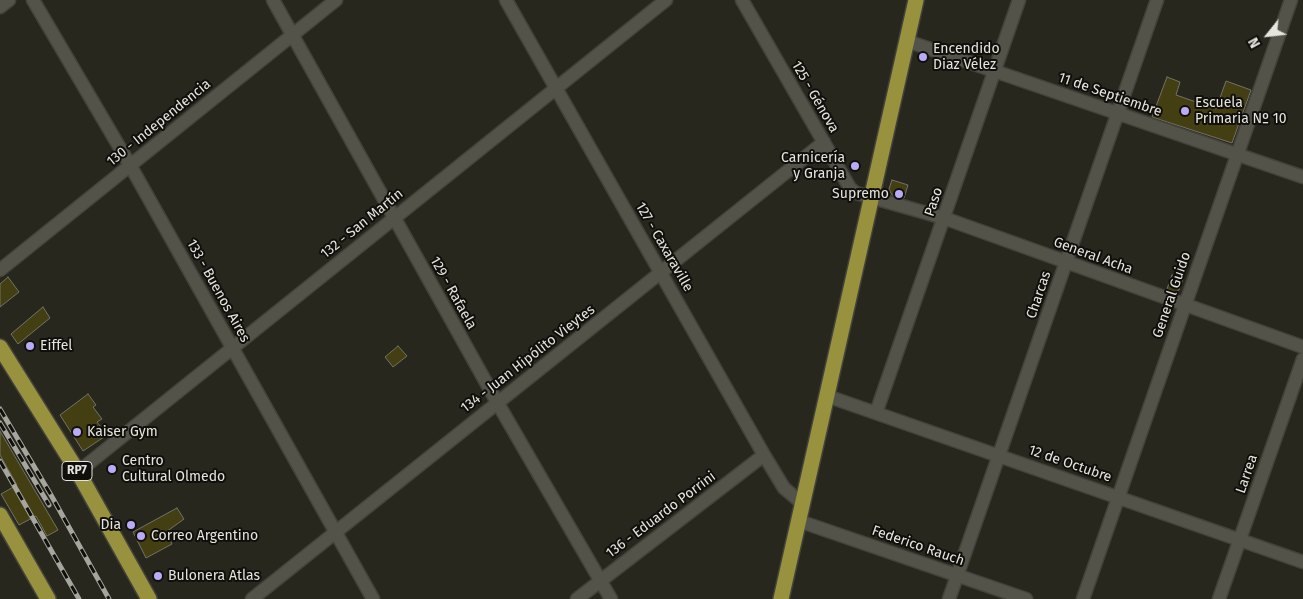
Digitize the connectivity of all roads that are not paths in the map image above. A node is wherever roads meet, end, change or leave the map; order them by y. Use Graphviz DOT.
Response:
graph roads {
  1 [pos="9,0"];
  2 [pos="34,0"];
  3 [pos="273,0"];
  4 [pos="336,0"];
  5 [pos="506,0"];
  6 [pos="666,0"];
  7 [pos="742,0"];
  8 [pos="916,0"];
  9 [pos="1019,0"];
  10 [pos="1157,0"];
  11 [pos="1289,0"];
  12 [pos="1303,6"];
  13 [pos="0,8"];
  14 [pos="293,34"];
  15 [pos="907,41"];
  16 [pos="994,71"];
  17 [pos="556,89"];
  18 [pos="1117,113"];
  19 [pos="824,142"];
  20 [pos="1236,154"];
  21 [pos="130,165"];
  22 [pos="1303,176"];
  23 [pos="871,198"];
  24 [pos="394,218"];
  25 [pos="944,218"];
  26 [pos="1066,262"];
  27 [pos="0,270"];
  28 [pos="662,274"];
  29 [pos="1184,306"];
  30 [pos="0,347"];
  31 [pos="1303,347"];
  32 [pos="233,348"];
  33 [pos="1303,359"];
  34 [pos="827,396"];
  35 [pos="497,402"];
  36 [pos="876,413"];
  37 [pos="764,455"];
  38 [pos="999,456"];
  39 [pos="78,472"];
  40 [pos="1119,497"];
  41 [pos="803,504"];
  42 [pos="0,515"];
  43 [pos="799,521"];
  44 [pos="335,532"];
  45 [pos="1240,540"];
  46 [pos="1303,562"];
  47 [pos="957,575"];
  48 [pos="600,580"];
  49 [pos="48,599"];
  50 [pos="149,599"];
  51 [pos="252,599"];
  52 [pos="373,599"];
  53 [pos="577,599"];
  54 [pos="611,599"];
  55 [pos="781,599"];
  56 [pos="949,599"];
  57 [pos="1026,599"];
  58 [pos="1083,599"];
  59 [pos="1219,599"];
  1 -- 13 [label="street"];
  2 -- 21 [label="street, 133 - Buenos Aires"];
  3 -- 14 [label="street, 129 - Rafaela"];
  4 -- 14 [label="street, 130 - Independencia"];
  5 -- 17 [label="street, 127 - Caxaraville"];
  6 -- 17 [label="street, 132 - San Martín"];
  7 -- 19 [label="street, 125 - Génova"];
  8 -- 15 [label="main road"];
  9 -- 16 [label="street, Paso"];
  10 -- 18 [label="street, Charcas"];
  11 -- 12 [label="street"];
  11 -- 20 [label="street, General Guido"];
  14 -- 21 [label="street, 130 - Independencia"];
  14 -- 24 [label="street, 129 - Rafaela"];
  15 -- 16 [label="street, 11 de Septiembre"];
  15 -- 23 [label="main road"];
  16 -- 18 [label="street, 11 de Septiembre"];
  16 -- 25 [label="street, Paso"];
  17 -- 24 [label="street, 132 - San Martín"];
  17 -- 28 [label="street, 127 - Caxaraville"];
  18 -- 20 [label="street, 11 de Septiembre"];
  18 -- 26 [label="street, Charcas"];
  19 -- 23 [label="street, 125 - Génova"];
  19 -- 28 [label="street, 134 - Juan Hipólito Vieytes"];
  20 -- 22 [label="street, 11 de Septiembre"];
  20 -- 29 [label="street, General Guido"];
  21 -- 27 [label="street, 130 - Independencia"];
  21 -- 32 [label="street, 133 - Buenos Aires"];
  23 -- 25 [label="street, General Acha"];
  23 -- 34 [label="main road"];
  24 -- 32 [label="street, 132 - San Martín"];
  24 -- 35 [label="street, 129 - Rafaela"];
  25 -- 26 [label="street, General Acha"];
  25 -- 36 [label="street, Paso"];
  26 -- 29 [label="street, General Acha"];
  26 -- 38 [label="street, Charcas"];
  28 -- 35 [label="street, 134 - Juan Hipólito Vieytes"];
  28 -- 37 [label="street, 127 - Caxaraville"];
  29 -- 31 [label="street, General Acha"];
  29 -- 40 [label="street, General Guido"];
  30 -- 39 [label="main road, RP7"];
  32 -- 39 [label="street, 132 - San Martín"];
  32 -- 44 [label="street, 133 - Buenos Aires"];
  33 -- 45 [label="street, Larrea"];
  34 -- 36 [label="street, 12 de Octubre"];
  34 -- 41 [label="main road"];
  35 -- 44 [label="street, 134 - Juan Hipólito Vieytes"];
  35 -- 48 [label="street, 129 - Rafaela"];
  36 -- 38 [label="street, 12 de Octubre"];
  37 -- 41 [label="street, 127 - Caxaraville"];
  37 -- 48 [label="street, 136 - Eduardo Porrini"];
  38 -- 40 [label="street, 12 de Octubre"];
  38 -- 47 [label="street, Charcas"];
  39 -- 50 [label="main road, RP7"];
  40 -- 45 [label="street, 12 de Octubre"];
  40 -- 58 [label="street, General Guido"];
  41 -- 43 [label="main road"];
  42 -- 49 [label="main road"];
  43 -- 47 [label="street, Federico Rauch"];
  43 -- 55 [label="main road"];
  44 -- 51 [label="street, 134 - Juan Hipólito Vieytes"];
  44 -- 52 [label="street, 133 - Buenos Aires"];
  45 -- 46 [label="street, 12 de Octubre"];
  45 -- 59 [label="street, Larrea"];
  47 -- 56 [label="street, Charcas"];
  47 -- 57 [label="street, Federico Rauch"];
  48 -- 53 [label="street, 136 - Eduardo Porrini"];
  48 -- 54 [label="street, 129 - Rafaela"];
}
